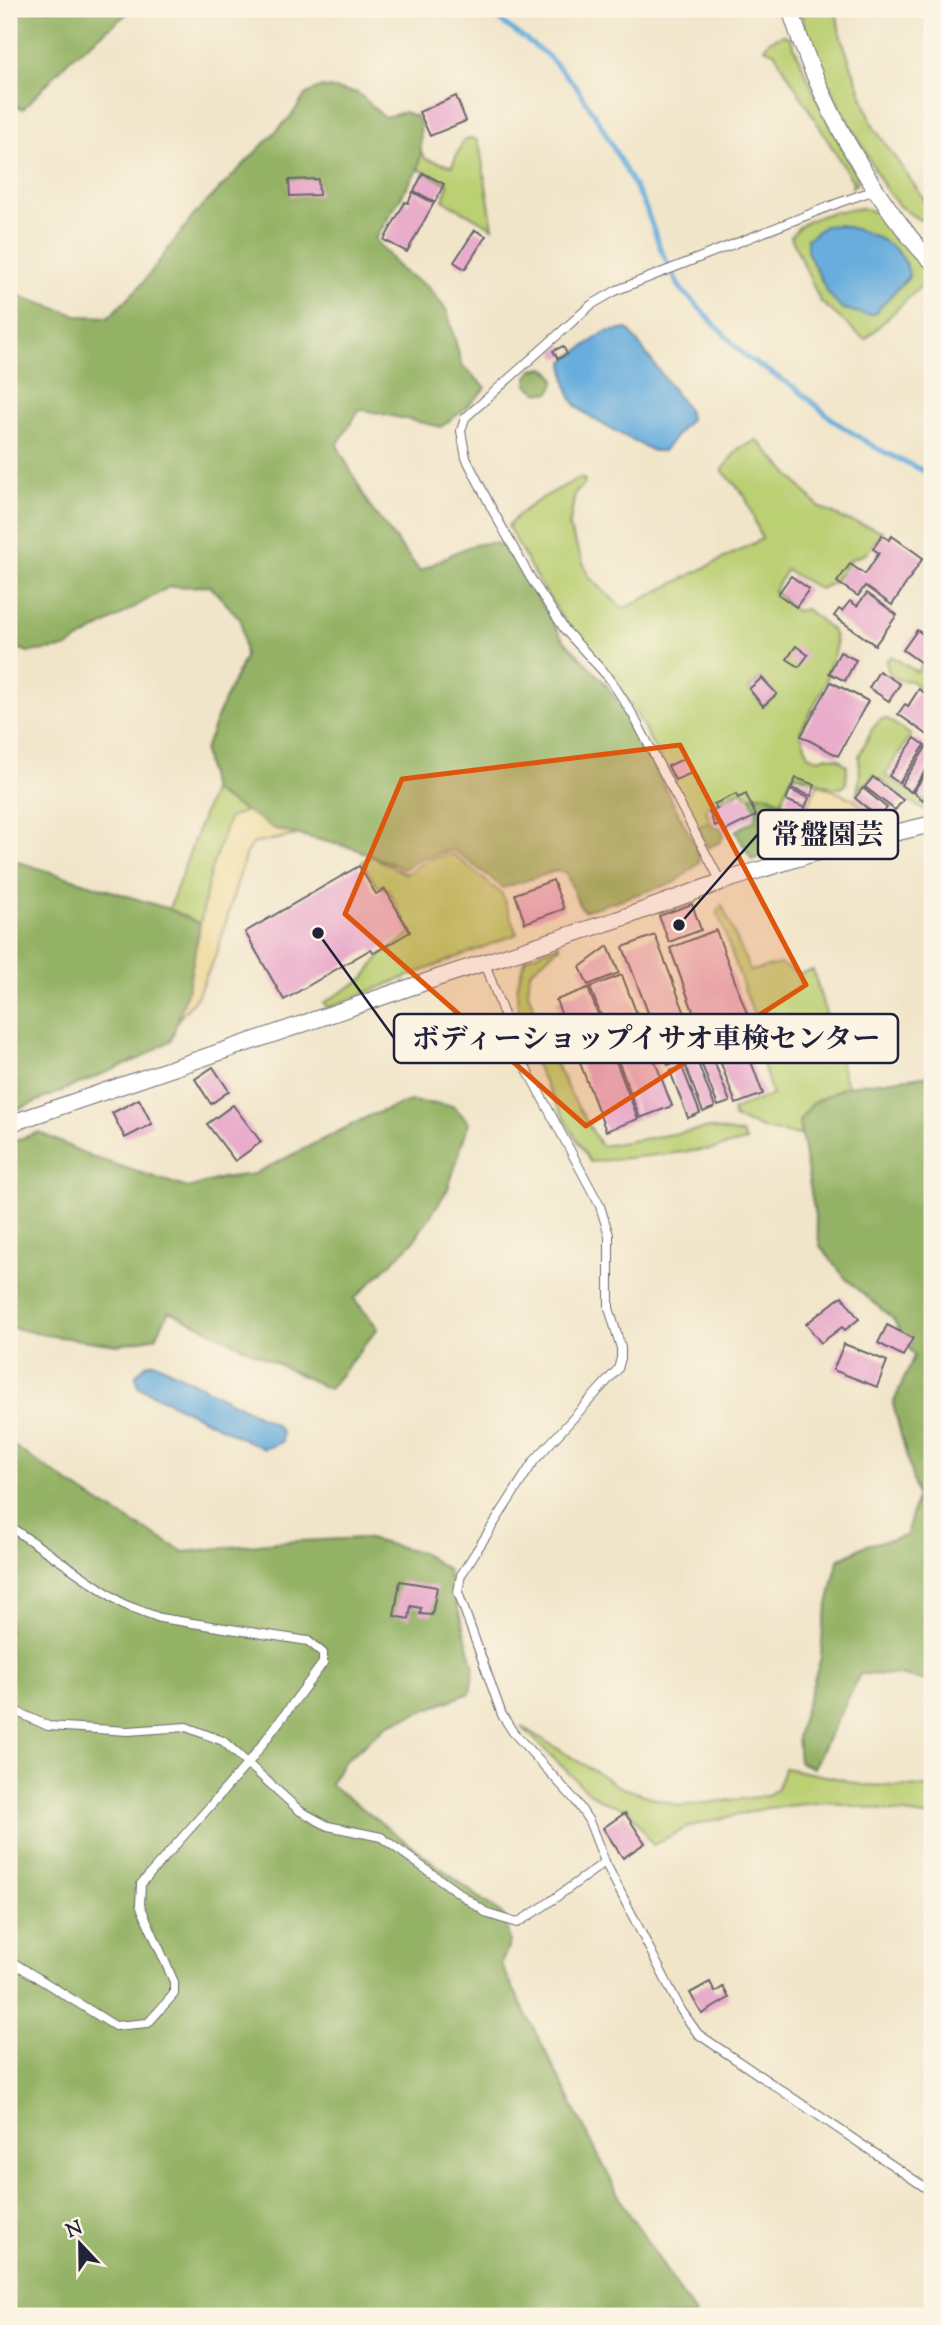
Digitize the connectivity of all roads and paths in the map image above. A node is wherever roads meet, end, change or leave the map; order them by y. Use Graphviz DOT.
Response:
graph roads {
  1 [pos="790,9"];
  2 [pos="875,190"];
  3 [pos="932,261"];
  4 [pos="932,824"];
  5 [pos="721,881"];
  6 [pos="485,963"];
  7 [pos="9,1124"];
  8 [pos="9,1526"];
  9 [pos="10,1710"];
  10 [pos="249,1762"];
  11 [pos="605,1862"];
  12 [pos="9,1960"];
  13 [pos="932,2192"];
  1 -- 2 [label="street"];
  2 -- 3 [label="street"];
  2 -- 5 [label="lane"];
  4 -- 5 [label="street"];
  5 -- 6 [label="street"];
  6 -- 7 [label="street"];
  6 -- 11 [label="lane"];
  8 -- 10 [label="lane"];
  9 -- 10 [label="lane"];
  10 -- 11 [label="lane"];
  10 -- 12 [label="lane"];
  11 -- 13 [label="lane"];
}
